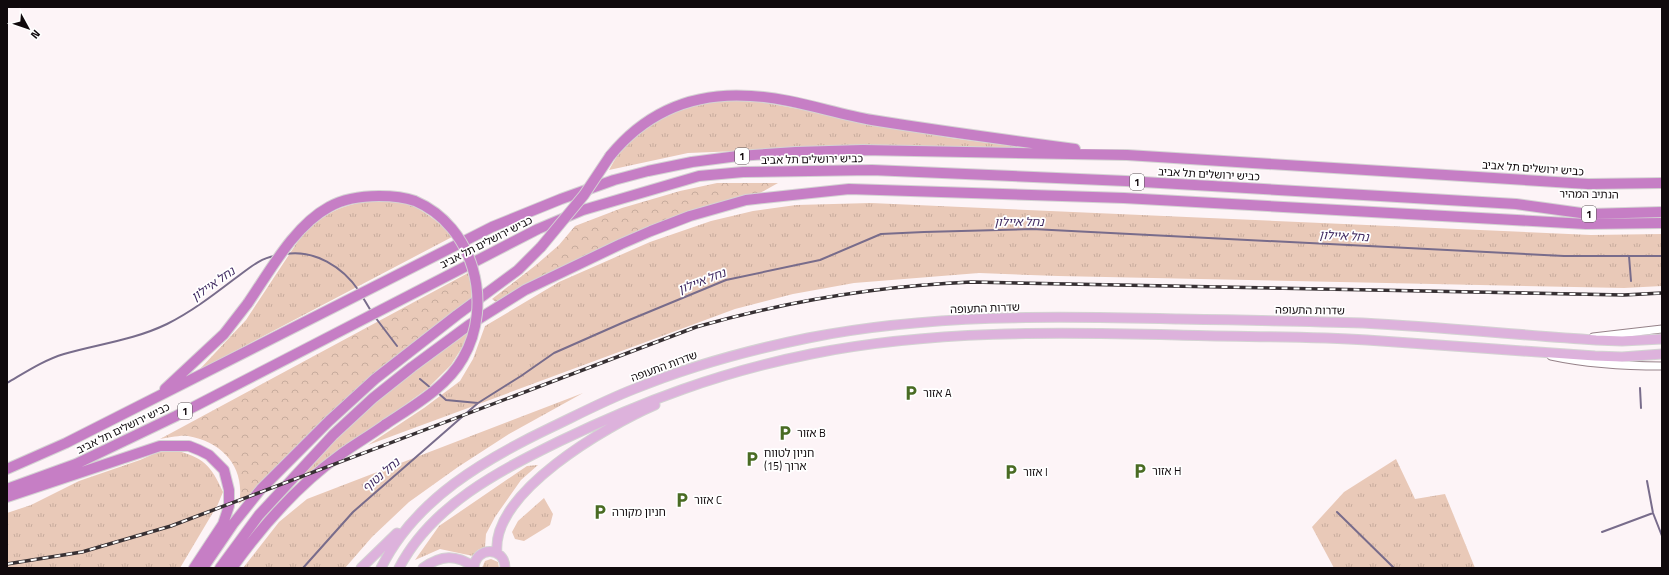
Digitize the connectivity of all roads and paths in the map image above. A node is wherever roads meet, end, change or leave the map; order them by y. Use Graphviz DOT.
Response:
graph roads {
  1 [pos="1127,155"];
  2 [pos="1662,183"];
  3 [pos="1516,204"];
  4 [pos="1662,206"];
  5 [pos="1662,212"];
  6 [pos="1662,223"];
  7 [pos="1662,329"];
  8 [pos="1575,338"];
  9 [pos="1662,339"];
  10 [pos="1531,352"];
  11 [pos="1662,354"];
  12 [pos="1662,366"];
  13 [pos="708,380"];
  14 [pos="83,435"];
  15 [pos="7,469"];
  16 [pos="7,489"];
  17 [pos="440,495"];
  18 [pos="7,497"];
  19 [pos="497,553"];
  20 [pos="194,568"];
  21 [pos="203,568"];
  22 [pos="220,568"];
  23 [pos="232,568"];
  24 [pos="361,568"];
  25 [pos="381,568"];
  26 [pos="399,568"];
  27 [pos="423,568"];
  28 [pos="474,568"];
  29 [pos="505,568"];
  1 -- 2 [label="highway, כביש ירושלים תל אביב / 1"];
  1 -- 14 [label="highway, כביש ירושלים תל אביב / 1"];
  1 -- 21 [label="highway, bridge"];
  3 -- 4 [label="highway, הנתיב המהיר / 1"];
  3 -- 5 [label="highway, כביש ירושלים תל אביב / 1"];
  3 -- 16 [label="highway, כביש ירושלים תל אביב / 1"];
  6 -- 22 [label="highway"];
  7 -- 8 [label="street"];
  8 -- 9 [label="main road, שדרות התעופה"];
  8 -- 17 [label="main road, שדרות התעופה"];
  10 -- 11 [label="main road"];
  10 -- 12 [label="street"];
  10 -- 13 [label="main road"];
  13 -- 19 [label="main road"];
  13 -- 26 [label="main road"];
  14 -- 15 [label="highway, כביש ירושלים תל אביב / 1"];
  14 -- 23 [label="highway, bridge"];
  17 -- 24 [label="main road"];
  17 -- 25 [label="main road, שדרות התעופה"];
  18 -- 20 [label="highway"];
  19 -- 28 [label="main road"];
  19 -- 29 [label="main road"];
  27 -- 28 [label="main road"];
}
